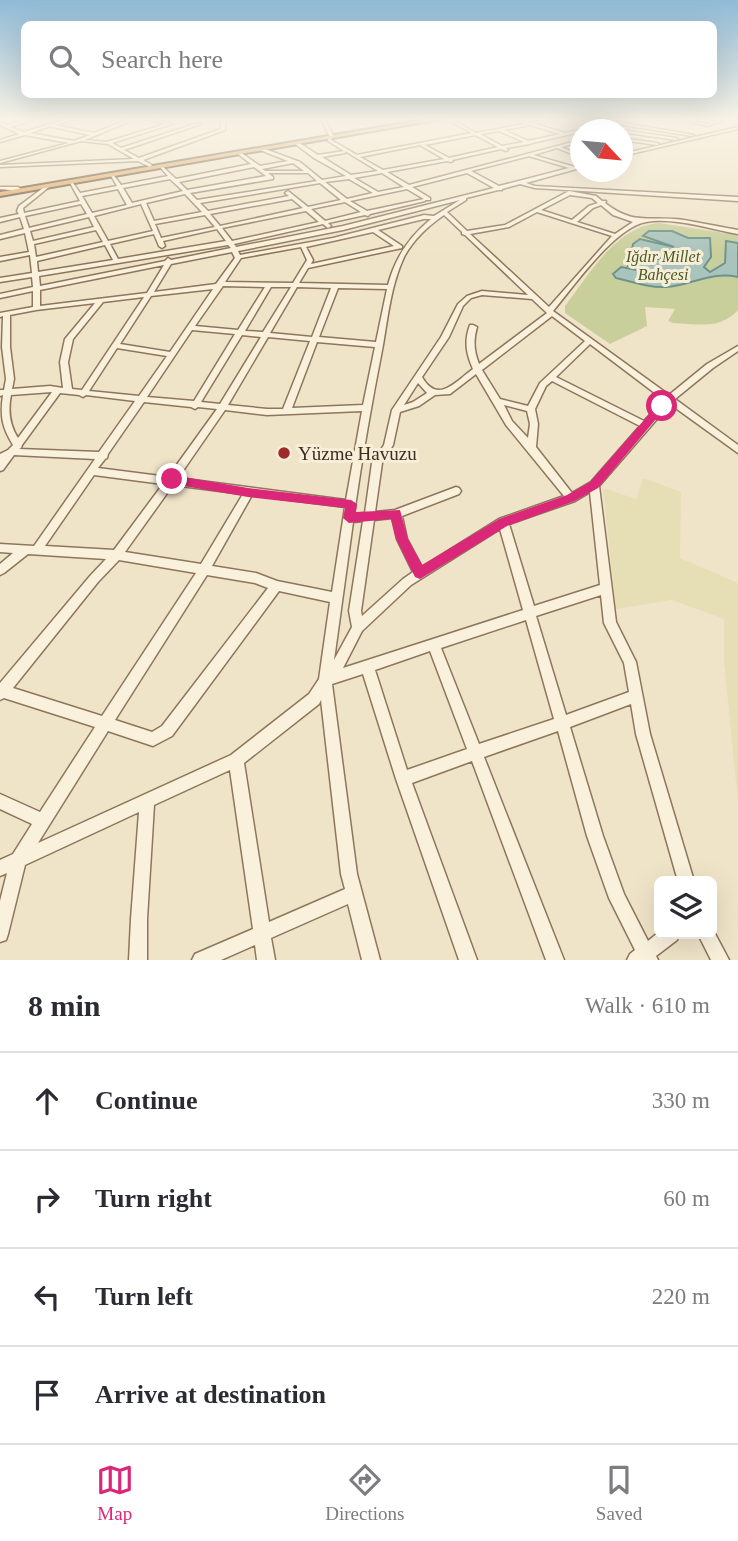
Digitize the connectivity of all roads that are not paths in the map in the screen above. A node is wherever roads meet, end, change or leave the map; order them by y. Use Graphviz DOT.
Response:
graph roads {
  1 [pos="146,164"];
  2 [pos="163,164"];
  3 [pos="174,164"];
  4 [pos="254,164"];
  5 [pos="286,164"];
  6 [pos="298,164"];
  7 [pos="329,164"];
  8 [pos="365,164"];
  9 [pos="369,164"];
  10 [pos="427,164"];
  11 [pos="455,164"];
  12 [pos="497,164"];
  13 [pos="150,166"];
  14 [pos="161,166"];
  15 [pos="260,169"];
  16 [pos="570,170"];
  17 [pos="467,171"];
  18 [pos="311,172"];
  19 [pos="381,172"];
  20 [pos="112,174"];
  21 [pos="205,175"];
  22 [pos="350,176"];
  23 [pos="270,177"];
  24 [pos="173,179"];
  25 [pos="71,181"];
  26 [pos="319,181"];
  27 [pos="522,183"];
  28 [pos="47,186"];
  29 [pos="118,187"];
  30 [pos="214,187"];
  31 [pos="282,187"];
  32 [pos="406,187"];
  33 [pos="500,189"];
  34 [pos="0,191"];
  35 [pos="185,192"];
  36 [pos="377,194"];
  37 [pos="78,195"];
  38 [pos="223,197"];
  39 [pos="293,197"];
  40 [pos="738,199"];
  41 [pos="423,200"];
  42 [pos="346,201"];
  43 [pos="82,202"];
  44 [pos="143,202"];
  45 [pos="195,202"];
  46 [pos="604,202"];
  47 [pos="130,205"];
  48 [pos="308,209"];
  49 [pos="439,210"];
  50 [pos="538,211"];
  51 [pos="366,213"];
  52 [pos="21,215"];
  53 [pos="90,215"];
  54 [pos="206,215"];
  55 [pos="0,220"];
  56 [pos="381,221"];
  57 [pos="573,222"];
  58 [pos="640,222"];
  59 [pos="152,223"];
  60 [pos="324,223"];
  61 [pos="98,228"];
  62 [pos="218,229"];
  63 [pos="334,230"];
  64 [pos="374,230"];
  65 [pos="28,231"];
  66 [pos="156,232"];
  67 [pos="738,232"];
  68 [pos="464,233"];
  69 [pos="616,236"];
  70 [pos="0,237"];
  71 [pos="160,240"];
  72 [pos="31,243"];
  73 [pos="106,243"];
  74 [pos="229,243"];
  75 [pos="303,246"];
  76 [pos="402,248"];
  77 [pos="165,251"];
  78 [pos="237,254"];
  79 [pos="32,257"];
  80 [pos="0,258"];
  81 [pos="116,260"];
  82 [pos="168,265"];
  83 [pos="306,267"];
  84 [pos="34,275"];
  85 [pos="0,280"];
  86 [pos="221,285"];
  87 [pos="269,285"];
  88 [pos="293,285"];
  89 [pos="335,287"];
  90 [pos="390,287"];
  91 [pos="37,291"];
  92 [pos="151,293"];
  93 [pos="531,296"];
  94 [pos="0,298"];
  95 [pos="102,299"];
  96 [pos="36,308"];
  97 [pos="550,312"];
  98 [pos="4,315"];
  99 [pos="474,327"];
  100 [pos="191,328"];
  101 [pos="241,334"];
  102 [pos="264,336"];
  103 [pos="314,341"];
  104 [pos="589,341"];
  105 [pos="379,345"];
  106 [pos="116,346"];
  107 [pos="738,348"];
  108 [pos="171,354"];
  109 [pos="478,370"];
  110 [pos="418,376"];
  111 [pos="550,377"];
  112 [pos="63,391"];
  113 [pos="4,393"];
  114 [pos="433,393"];
  115 [pos="83,394"];
  116 [pos="143,400"];
  117 [pos="670,400"];
  118 [pos="497,401"];
  119 [pos="195,406"];
  120 [pos="222,408"];
  121 [pos="365,408"];
  122 [pos="531,409"];
  123 [pos="396,410"];
  124 [pos="286,412"];
  125 [pos="645,425"];
  126 [pos="531,448"];
  127 [pos="16,449"];
  128 [pos="738,450"];
  129 [pos="104,456"];
  130 [pos="0,458"];
  131 [pos="0,468"];
  132 [pos="93,471"];
  133 [pos="172,479"];
  134 [pos="594,485"];
  135 [pos="456,491"];
  136 [pos="248,493"];
  137 [pos="571,498"];
  138 [pos="351,504"];
  139 [pos="396,514"];
  140 [pos="369,516"];
  141 [pos="349,518"];
  142 [pos="503,523"];
  143 [pos="0,548"];
  144 [pos="37,550"];
  145 [pos="24,551"];
  146 [pos="117,555"];
  147 [pos="205,568"];
  148 [pos="0,570"];
  149 [pos="420,573"];
  150 [pos="276,586"];
  151 [pos="606,588"];
  152 [pos="337,598"];
  153 [pos="530,614"];
  154 [pos="358,626"];
  155 [pos="434,645"];
  156 [pos="367,667"];
  157 [pos="325,681"];
  158 [pos="1,691"];
  159 [pos="636,696"];
  160 [pos="105,723"];
  161 [pos="563,725"];
  162 [pos="474,751"];
  163 [pos="236,760"];
  164 [pos="403,779"];
  165 [pos="147,800"];
  166 [pos="0,801"];
  167 [pos="43,821"];
  168 [pos="19,858"];
  169 [pos="0,868"];
  170 [pos="685,876"];
  171 [pos="354,893"];
  172 [pos="0,934"];
  173 [pos="262,934"];
  174 [pos="665,939"];
  175 [pos="709,939"];
  176 [pos="643,957"];
  177 [pos="138,960"];
  178 [pos="201,960"];
  179 [pos="267,960"];
  180 [pos="371,960"];
  181 [pos="467,960"];
  182 [pos="555,960"];
  183 [pos="720,960"];
  1 -- 13 [label="street"];
  2 -- 13 [label="highway"];
  3 -- 14 [label="highway"];
  4 -- 15 [label="street"];
  5 -- 15 [label="street"];
  6 -- 18 [label="street"];
  7 -- 22 [label="street"];
  8 -- 19 [label="street"];
  9 -- 19 [label="street"];
  10 -- 19 [label="street"];
  11 -- 17 [label="street"];
  12 -- 17 [label="street"];
  13 -- 34 [label="highway"];
  14 -- 20 [label="highway"];
  14 -- 24 [label="street"];
  15 -- 18 [label="street"];
  15 -- 21 [label="street"];
  15 -- 23 [label="street"];
  16 -- 27 [label="street"];
  17 -- 32 [label="street"];
  17 -- 33 [label="street"];
  18 -- 26 [label="street"];
  19 -- 22 [label="street"];
  19 -- 32 [label="street"];
  20 -- 25 [label="highway"];
  20 -- 29 [label="street"];
  21 -- 24 [label="street"];
  21 -- 30 [label="street"];
  22 -- 26 [label="street"];
  22 -- 36 [label="street"];
  23 -- 30 [label="street"];
  23 -- 31 [label="street"];
  24 -- 29 [label="street"];
  24 -- 35 [label="street"];
  25 -- 28 [label="highway"];
  25 -- 37 [label="street"];
  26 -- 31 [label="street"];
  26 -- 42 [label="street"];
  27 -- 33 [label="street"];
  27 -- 40 [label="street"];
  28 -- 34 [label="highway"];
  28 -- 52 [label="street"];
  29 -- 37 [label="street"];
  29 -- 47 [label="street"];
  30 -- 35 [label="street"];
  30 -- 38 [label="street"];
  31 -- 38 [label="street"];
  31 -- 39 [label="street"];
  32 -- 36 [label="street"];
  32 -- 41 [label="street"];
  32 -- 49 [label="street"];
  33 -- 49 [label="street"];
  35 -- 44 [label="street"];
  35 -- 45 [label="street"];
  36 -- 42 [label="street"];
  37 -- 43 [label="street"];
  38 -- 45 [label="street"];
  39 -- 48 [label="street"];
  39 -- 54 [label="street"];
  41 -- 49 [label="street"];
  41 -- 51 [label="street"];
  42 -- 48 [label="street"];
  42 -- 51 [label="street"];
  43 -- 52 [label="street"];
  43 -- 53 [label="street"];
  44 -- 47 [label="street"];
  44 -- 59 [label="street"];
  45 -- 54 [label="street"];
  46 -- 50 [label="street"];
  46 -- 57 [label="street"];
  46 -- 58 [label="street"];
  47 -- 53 [label="street"];
  48 -- 60 [label="street"];
  48 -- 62 [label="street"];
  49 -- 56 [label="street"];
  49 -- 64 [label="street"];
  49 -- 68 [label="street"];
  49 -- 76 [label="street"];
  50 -- 57 [label="street"];
  50 -- 68 [label="street"];
  51 -- 56 [label="street"];
  51 -- 60 [label="street"];
  52 -- 55 [label="street"];
  52 -- 65 [label="street"];
  53 -- 61 [label="street"];
  53 -- 65 [label="street"];
  54 -- 59 [label="street"];
  54 -- 62 [label="street"];
  56 -- 63 [label="street"];
  56 -- 78 [label="street"];
  57 -- 69 [label="street"];
  58 -- 67 [label="street"];
  58 -- 69 [label="street"];
  59 -- 66 [label="street"];
  60 -- 63 [label="street"];
  60 -- 74 [label="street"];
  61 -- 72 [label="street"];
  61 -- 73 [label="street"];
  62 -- 71 [label="street"];
  62 -- 74 [label="street"];
  63 -- 78 [label="street"];
  64 -- 75 [label="street"];
  64 -- 76 [label="street"];
  65 -- 70 [label="street"];
  65 -- 72 [label="street"];
  66 -- 71 [label="street"];
  66 -- 73 [label="street"];
  68 -- 93 [label="street"];
  69 -- 97 [label="street"];
  71 -- 77 [label="street"];
  72 -- 79 [label="street"];
  73 -- 79 [label="street"];
  73 -- 81 [label="street"];
  74 -- 77 [label="street"];
  74 -- 78 [label="street"];
  75 -- 78 [label="street"];
  75 -- 83 [label="street"];
  76 -- 83 [label="street"];
  76 -- 90 [label="street"];
  77 -- 81 [label="street"];
  77 -- 82 [label="street"];
  78 -- 82 [label="street"];
  78 -- 86 [label="street"];
  79 -- 80 [label="street"];
  79 -- 84 [label="street"];
  81 -- 84 [label="street"];
  82 -- 91 [label="street"];
  82 -- 92 [label="street"];
  83 -- 88 [label="street"];
  84 -- 85 [label="street"];
  84 -- 91 [label="street"];
  86 -- 87 [label="street"];
  86 -- 92 [label="street"];
  86 -- 100 [label="street"];
  87 -- 88 [label="street"];
  87 -- 101 [label="street"];
  88 -- 89 [label="street"];
  88 -- 102 [label="street"];
  89 -- 90 [label="street"];
  89 -- 103 [label="street"];
  90 -- 105 [label="street"];
  91 -- 94 [label="street"];
  91 -- 96 [label="street"];
  92 -- 95 [label="street"];
  92 -- 106 [label="street"];
  93 -- 97 [label="street"];
  93 -- 110 [label="street"];
  95 -- 96 [label="street"];
  95 -- 112 [label="street"];
  96 -- 98 [label="street"];
  97 -- 104 [label="street"];
  97 -- 109 [label="street"];
  98 -- 113 [label="street"];
  99 -- 109 [label="street"];
  100 -- 101 [label="street"];
  100 -- 108 [label="street"];
  101 -- 102 [label="street"];
  101 -- 119 [label="street"];
  102 -- 103 [label="street"];
  102 -- 120 [label="street"];
  103 -- 105 [label="street"];
  103 -- 124 [label="street"];
  104 -- 111 [label="street"];
  104 -- 117 [label="street"];
  105 -- 121 [label="street"];
  106 -- 108 [label="street"];
  106 -- 115 [label="street"];
  107 -- 117 [label="street"];
  108 -- 116 [label="street"];
  109 -- 114 [label="street"];
  109 -- 118 [label="street"];
  110 -- 114 [label="street"];
  110 -- 123 [label="street"];
  111 -- 122 [label="street"];
  111 -- 125 [label="street"];
  112 -- 113 [label="street"];
  112 -- 115 [label="street"];
  112 -- 127 [label="street"];
  113 -- 127 [label="street"];
  114 -- 123 [label="street"];
  115 -- 116 [label="street"];
  116 -- 119 [label="street"];
  116 -- 129 [label="street"];
  117 -- 125 [label="street"];
  117 -- 128 [label="street"];
  118 -- 122 [label="street"];
  118 -- 126 [label="street"];
  119 -- 120 [label="street"];
  120 -- 124 [label="street"];
  120 -- 133 [label="street"];
  121 -- 124 [label="street"];
  121 -- 138 [label="street"];
  122 -- 126 [label="street"];
  123 -- 140 [label="street"];
  125 -- 134 [label="street"];
  126 -- 137 [label="street"];
  127 -- 129 [label="street"];
  127 -- 130 [label="street"];
  127 -- 131 [label="street"];
  129 -- 132 [label="street"];
  132 -- 133 [label="street"];
  132 -- 144 [label="street"];
  133 -- 136 [label="street"];
  133 -- 146 [label="street"];
  134 -- 137 [label="street"];
  134 -- 151 [label="street"];
  135 -- 139 [label="street"];
  136 -- 138 [label="street"];
  136 -- 147 [label="street"];
  137 -- 142 [label="street"];
  138 -- 141 [label="street"];
  139 -- 140 [label="street"];
  139 -- 149 [label="street"];
  140 -- 141 [label="street"];
  140 -- 154 [label="street"];
  141 -- 152 [label="street"];
  142 -- 149 [label="street"];
  142 -- 153 [label="street"];
  143 -- 145 [label="street"];
  144 -- 145 [label="street"];
  144 -- 146 [label="street"];
  145 -- 148 [label="street"];
  146 -- 147 [label="street"];
  146 -- 158 [label="street"];
  147 -- 150 [label="street"];
  147 -- 160 [label="street"];
  149 -- 154 [label="street"];
  150 -- 152 [label="street"];
  150 -- 160 [label="street"];
  151 -- 153 [label="street"];
  151 -- 159 [label="street"];
  152 -- 157 [label="street"];
  153 -- 155 [label="street"];
  153 -- 161 [label="street"];
  154 -- 157 [label="street"];
  155 -- 156 [label="street"];
  155 -- 162 [label="street"];
  156 -- 157 [label="street"];
  156 -- 164 [label="street"];
  157 -- 163 [label="street"];
  157 -- 171 [label="street"];
  158 -- 160 [label="street"];
  159 -- 161 [label="street"];
  159 -- 170 [label="street"];
  160 -- 167 [label="street"];
  161 -- 162 [label="street"];
  161 -- 176 [label="street"];
  162 -- 164 [label="street"];
  162 -- 182 [label="street"];
  163 -- 165 [label="street"];
  163 -- 173 [label="street"];
  164 -- 181 [label="street"];
  165 -- 168 [label="street"];
  165 -- 177 [label="street"];
  166 -- 167 [label="street"];
  167 -- 168 [label="street"];
  168 -- 169 [label="street"];
  168 -- 172 [label="street"];
  171 -- 173 [label="street"];
  171 -- 180 [label="street"];
  173 -- 178 [label="street"];
  173 -- 179 [label="street"];
  174 -- 176 [label="street"];
  175 -- 183 [label="street"];
}
